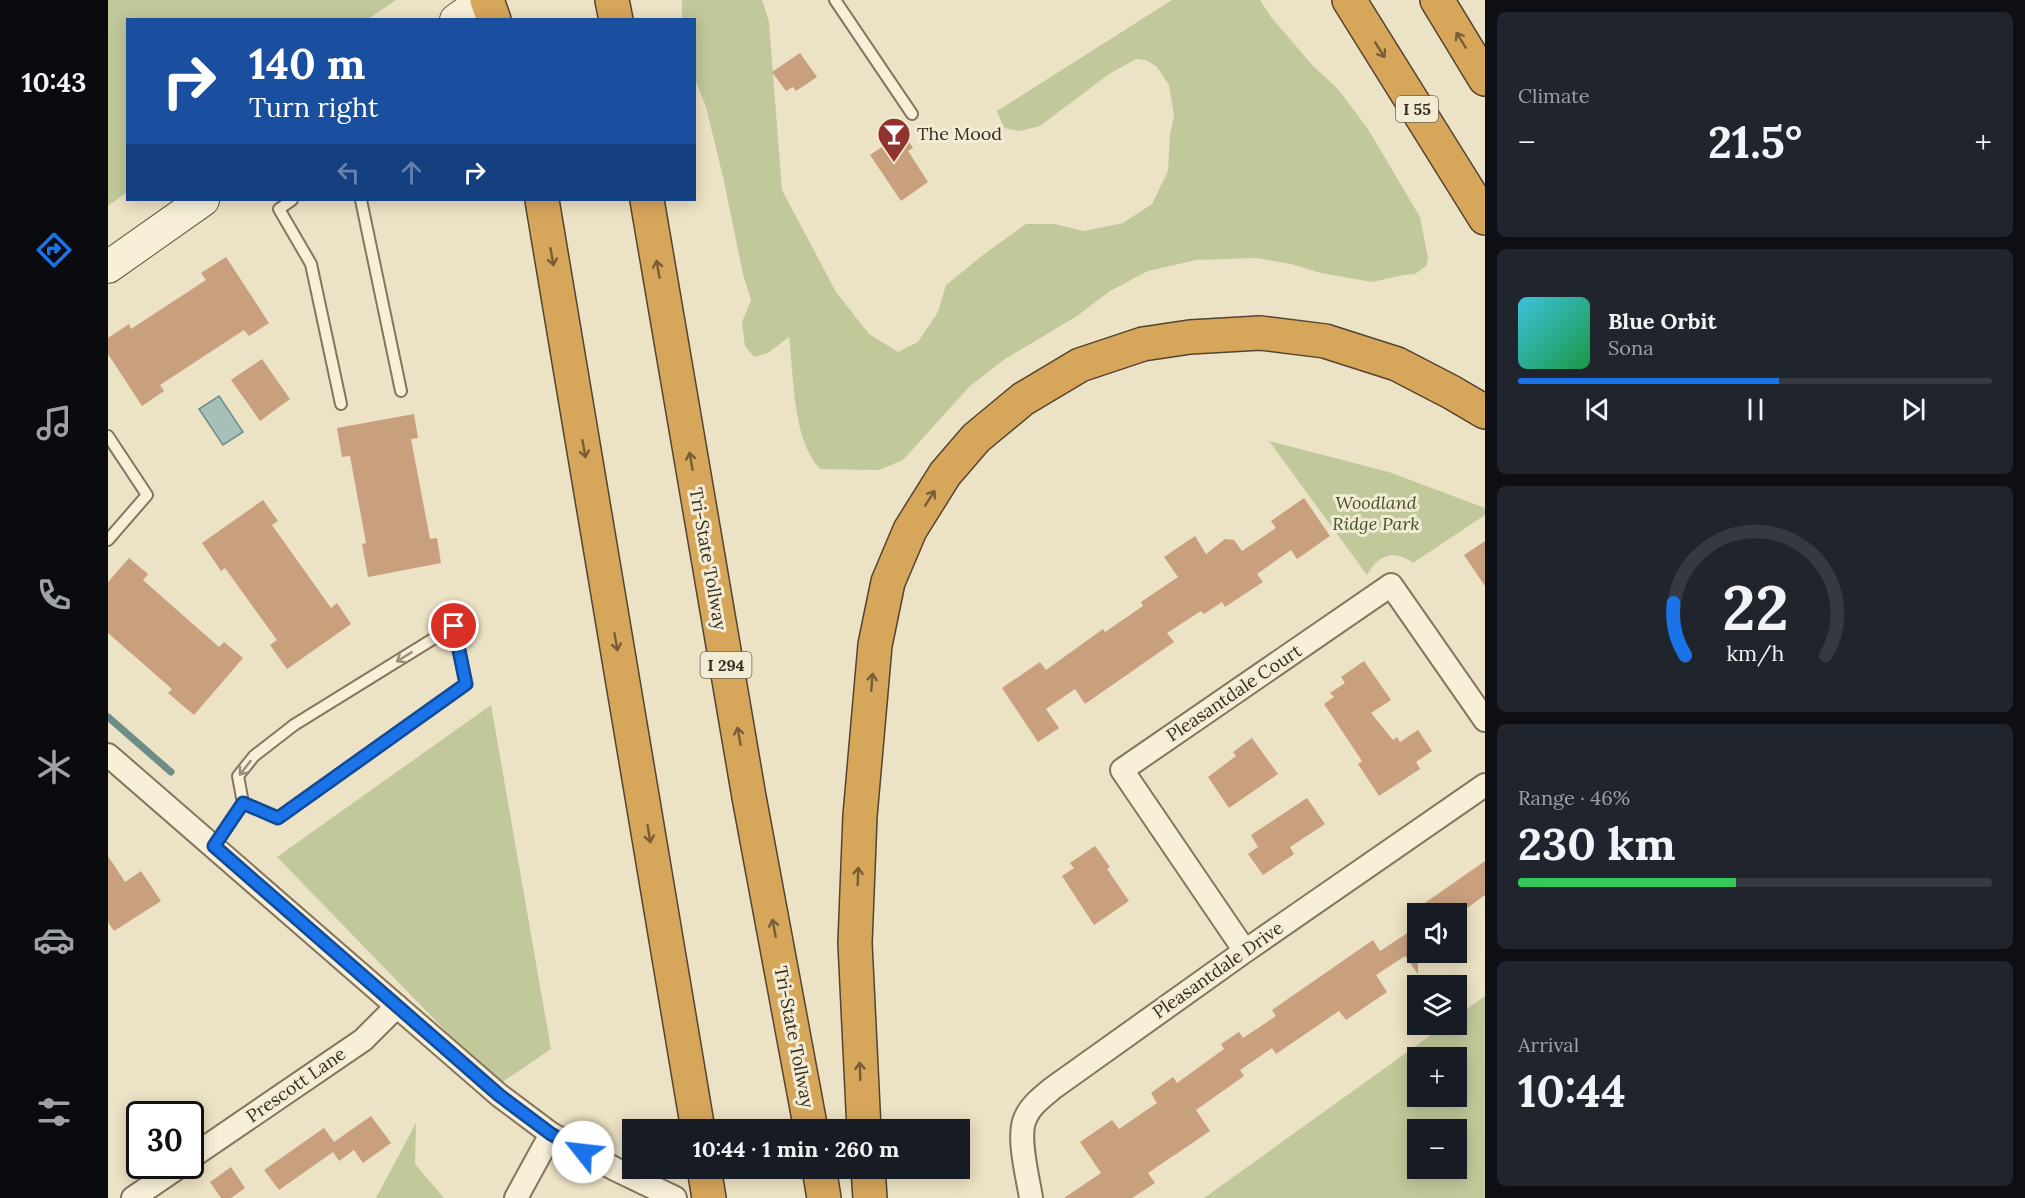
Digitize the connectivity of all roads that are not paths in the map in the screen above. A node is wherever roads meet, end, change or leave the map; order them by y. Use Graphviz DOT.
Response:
graph roads {
  1 [pos="486,0"];
  2 [pos="508,0"];
  3 [pos="612,0"];
  4 [pos="835,0"];
  5 [pos="1349,0"];
  6 [pos="1437,0"];
  7 [pos="459,18"];
  8 [pos="493,18"];
  9 [pos="512,18"];
  10 [pos="616,18"];
  11 [pos="1485,79"];
  12 [pos="912,114"];
  13 [pos="202,201"];
  14 [pos="291,201"];
  15 [pos="361,201"];
  16 [pos="542,201"];
  17 [pos="646,201"];
  18 [pos="1485,218"];
  19 [pos="108,267"];
  20 [pos="401,391"];
  21 [pos="341,404"];
  22 [pos="1485,412"];
  23 [pos="108,436"];
  24 [pos="108,540"];
  25 [pos="1485,720"];
  26 [pos="108,755"];
  27 [pos="1485,785"];
  28 [pos="243,803"];
  29 [pos="214,846"];
  30 [pos="1245,951"];
  31 [pos="397,1006"];
  32 [pos="696,1119"];
  33 [pos="810,1119"];
  34 [pos="863,1119"];
  35 [pos="551,1134"];
  36 [pos="204,1148"];
  37 [pos="161,1179"];
  38 [pos="706,1179"];
  39 [pos="821,1179"];
  40 [pos="868,1179"];
  41 [pos="133,1198"];
  42 [pos="516,1198"];
  43 [pos="675,1198"];
  44 [pos="709,1198"];
  45 [pos="824,1198"];
  46 [pos="870,1198"];
  47 [pos="1031,1198"];
  1 -- 7 [label="main road"];
  1 -- 8 [label="highway"];
  2 -- 9 [label="highway"];
  3 -- 10 [label="highway"];
  4 -- 12 [label="lane"];
  5 -- 18 [label="highway, I 55, one-way"];
  11 -- 6 [label="highway, one-way"];
  13 -- 19 [label="main road"];
  14 -- 21 [label="lane"];
  15 -- 20 [label="lane"];
  16 -- 32 [label="highway, one-way"];
  33 -- 17 [label="highway, Tri-State Tollway / I 294, one-way"];
  34 -- 22 [label="highway, one-way"];
  23 -- 24 [label="lane"];
  25 -- 30 [label="street, Pleasantdale Court"];
  26 -- 29 [label="street"];
  27 -- 30 [label="street, Pleasantdale Drive"];
  28 -- 28 [label="lane, one-way"];
  28 -- 29 [label="lane"];
  29 -- 31 [label="street"];
  30 -- 47 [label="street, Pleasantdale Drive"];
  31 -- 35 [label="street"];
  31 -- 36 [label="street, Prescott Lane"];
  35 -- 42 [label="street"];
  35 -- 43 [label="street"];
  37 -- 41 [label="street"];
  38 -- 44 [label="highway"];
  39 -- 45 [label="highway"];
  40 -- 46 [label="highway"];
}
